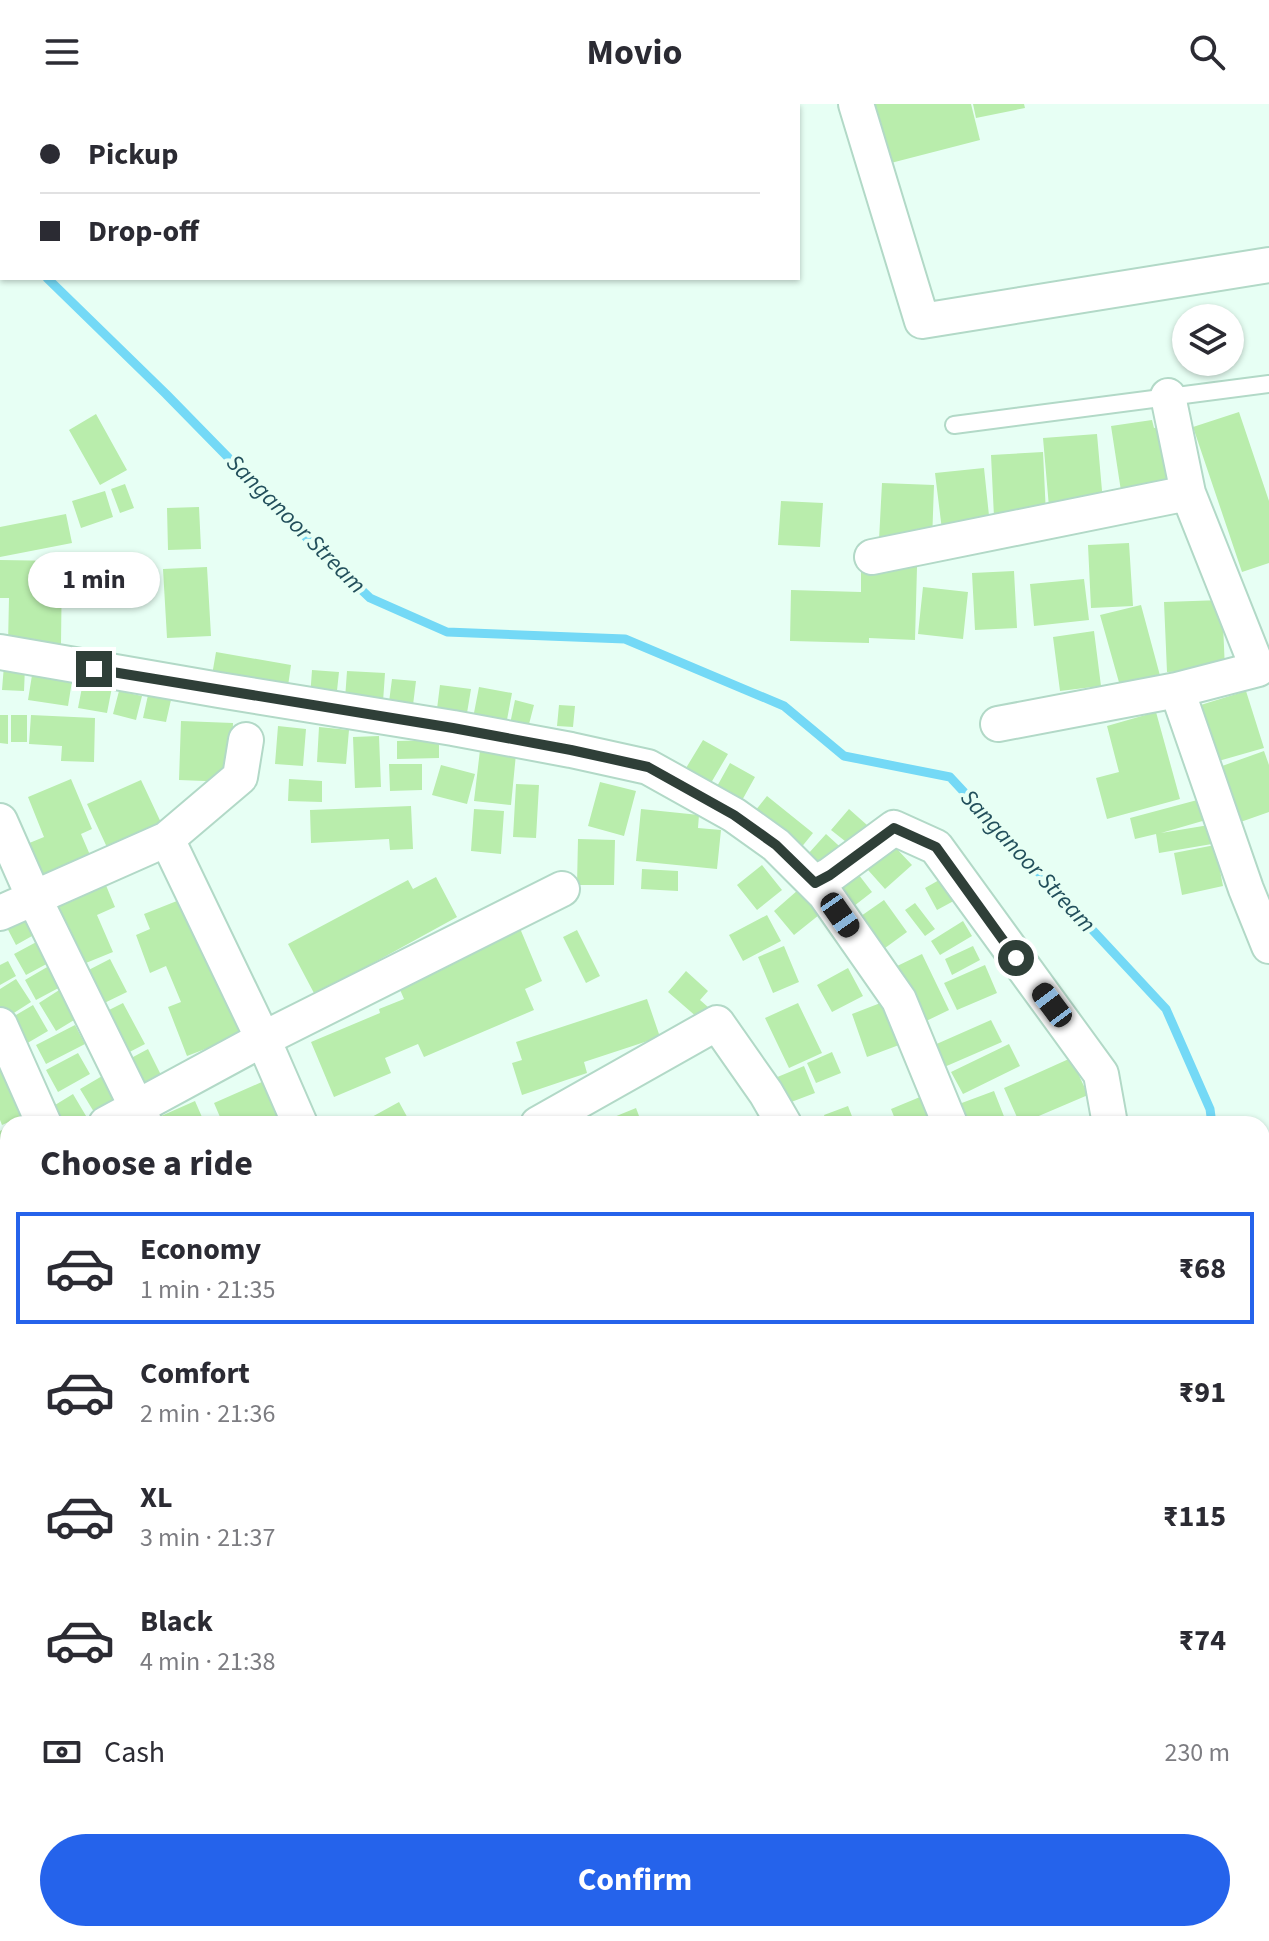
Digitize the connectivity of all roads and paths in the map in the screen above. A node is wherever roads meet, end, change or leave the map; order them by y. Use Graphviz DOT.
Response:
graph roads {
  1 [pos="856,104"];
  2 [pos="1269,265"];
  3 [pos="1269,384"];
  4 [pos="1168,396"];
  5 [pos="954,425"];
  6 [pos="1188,493"];
  7 [pos="872,557"];
  8 [pos="0,652"];
  9 [pos="1177,690"];
  10 [pos="998,724"];
  11 [pos="246,740"];
  12 [pos="0,821"];
  13 [pos="167,839"];
  14 [pos="815,883"];
  15 [pos="1258,885"];
  16 [pos="562,889"];
  17 [pos="34,898"];
  18 [pos="0,913"];
  19 [pos="1269,946"];
  20 [pos="0,1025"];
  21 [pos="263,1039"];
  22 [pos="141,1115"];
  23 [pos="40,1116"];
  24 [pos="297,1116"];
  25 [pos="552,1116"];
  26 [pos="769,1116"];
  27 [pos="947,1116"];
  28 [pos="1109,1116"];
  1 -- 2 [label="street"];
  3 -- 4 [label="lane"];
  4 -- 5 [label="lane"];
  4 -- 6 [label="street"];
  6 -- 7 [label="street"];
  6 -- 9 [label="street"];
  8 -- 14 [label="street"];
  9 -- 10 [label="street"];
  9 -- 15 [label="street"];
  11 -- 13 [label="street"];
  12 -- 17 [label="street"];
  13 -- 17 [label="street"];
  13 -- 21 [label="street"];
  14 -- 27 [label="street"];
  14 -- 28 [label="street"];
  15 -- 19 [label="street"];
  16 -- 21 [label="street"];
  17 -- 18 [label="street"];
  17 -- 22 [label="street"];
  20 -- 23 [label="street"];
  21 -- 22 [label="street"];
  21 -- 24 [label="street"];
  25 -- 26 [label="street"];
}
